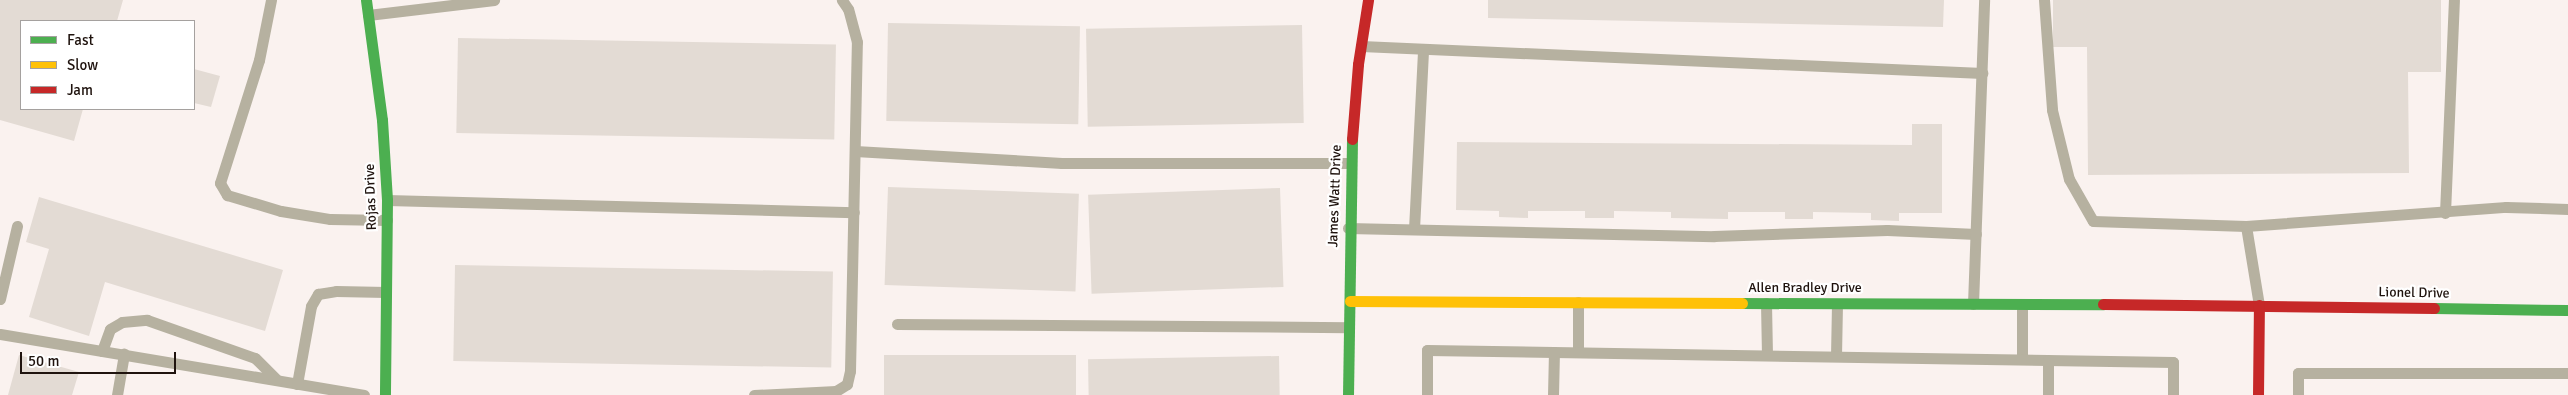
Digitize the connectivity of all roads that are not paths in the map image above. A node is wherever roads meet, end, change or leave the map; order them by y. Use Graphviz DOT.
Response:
graph roads {
  1 [pos="271,0"];
  2 [pos="366,0"];
  3 [pos="494,0"];
  4 [pos="842,0"];
  5 [pos="1368,0"];
  6 [pos="1984,0"];
  7 [pos="2044,0"];
  8 [pos="2454,0"];
  9 [pos="368,15"];
  10 [pos="1361,46"];
  11 [pos="1423,49"];
  12 [pos="1982,74"];
  13 [pos="855,151"];
  14 [pos="1350,163"];
  15 [pos="386,200"];
  16 [pos="2568,209"];
  17 [pos="854,212"];
  18 [pos="2445,213"];
  19 [pos="387,220"];
  20 [pos="17,226"];
  21 [pos="2246,226"];
  22 [pos="1346,228"];
  23 [pos="1414,229"];
  24 [pos="1976,234"];
  25 [pos="386,292"];
  26 [pos="0,299"];
  27 [pos="1350,301"];
  28 [pos="1578,302"];
  29 [pos="1766,303"];
  30 [pos="1837,304"];
  31 [pos="1973,304"];
  32 [pos="2022,304"];
  33 [pos="2259,305"];
  34 [pos="2568,310"];
  35 [pos="897,324"];
  36 [pos="1350,327"];
  37 [pos="0,334"];
  38 [pos="102,351"];
  39 [pos="1554,352"];
  40 [pos="1578,352"];
  41 [pos="124,354"];
  42 [pos="1767,355"];
  43 [pos="1836,356"];
  44 [pos="2022,359"];
  45 [pos="2048,360"];
  46 [pos="2568,373"];
  47 [pos="277,380"];
  48 [pos="296,384"];
  49 [pos="324,392"];
  50 [pos="117,395"];
  51 [pos="364,395"];
  52 [pos="385,395"];
  53 [pos="754,395"];
  54 [pos="1348,395"];
  55 [pos="1427,395"];
  56 [pos="1553,395"];
  57 [pos="2048,395"];
  58 [pos="2173,395"];
  59 [pos="2258,395"];
  60 [pos="2298,395"];
  1 -- 19 [label="lane"];
  2 -- 9 [label="street, Rojas Drive"];
  3 -- 9 [label="lane"];
  4 -- 13 [label="lane"];
  5 -- 10 [label="street, James Watt Drive"];
  6 -- 12 [label="lane"];
  7 -- 21 [label="lane"];
  8 -- 18 [label="lane"];
  9 -- 15 [label="street, Rojas Drive"];
  10 -- 11 [label="lane"];
  10 -- 14 [label="street, James Watt Drive"];
  11 -- 12 [label="lane"];
  11 -- 23 [label="lane"];
  12 -- 24 [label="lane"];
  13 -- 14 [label="lane"];
  13 -- 17 [label="lane"];
  14 -- 22 [label="street, James Watt Drive"];
  15 -- 17 [label="lane"];
  15 -- 19 [label="street, Rojas Drive"];
  16 -- 18 [label="lane"];
  17 -- 53 [label="lane"];
  18 -- 21 [label="lane"];
  19 -- 25 [label="street, Rojas Drive"];
  20 -- 26 [label="lane"];
  21 -- 33 [label="lane"];
  22 -- 23 [label="lane"];
  22 -- 27 [label="street, James Watt Drive"];
  23 -- 24 [label="lane"];
  24 -- 31 [label="lane"];
  25 -- 48 [label="lane"];
  25 -- 52 [label="street, Rojas Drive"];
  27 -- 28 [label="street, Allen Bradley Drive"];
  27 -- 36 [label="street, James Watt Drive"];
  28 -- 29 [label="street, Allen Bradley Drive"];
  28 -- 40 [label="lane"];
  29 -- 30 [label="street, Allen Bradley Drive"];
  29 -- 42 [label="lane"];
  30 -- 31 [label="street, Allen Bradley Drive"];
  30 -- 43 [label="lane"];
  31 -- 32 [label="street, Allen Bradley Drive"];
  32 -- 33 [label="street, Allen Bradley Drive"];
  32 -- 44 [label="lane"];
  33 -- 34 [label="street, Lionel Drive"];
  33 -- 59 [label="street"];
  35 -- 36 [label="lane"];
  36 -- 54 [label="street, James Watt Drive"];
  37 -- 38 [label="lane"];
  38 -- 41 [label="lane"];
  38 -- 47 [label="lane"];
  39 -- 40 [label="lane"];
  39 -- 55 [label="lane"];
  39 -- 56 [label="lane"];
  40 -- 42 [label="lane"];
  41 -- 47 [label="lane"];
  41 -- 50 [label="lane"];
  42 -- 43 [label="lane"];
  43 -- 44 [label="lane"];
  44 -- 45 [label="lane"];
  45 -- 57 [label="lane"];
  45 -- 58 [label="lane"];
  46 -- 60 [label="lane"];
  47 -- 48 [label="lane"];
  48 -- 49 [label="lane"];
  49 -- 51 [label="lane"];
}
